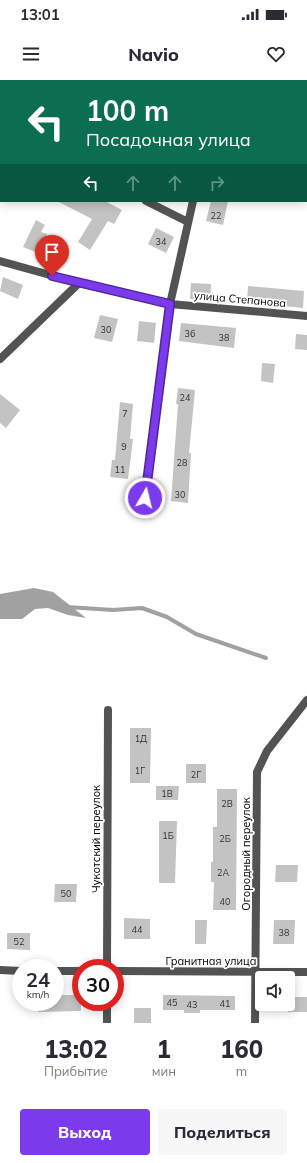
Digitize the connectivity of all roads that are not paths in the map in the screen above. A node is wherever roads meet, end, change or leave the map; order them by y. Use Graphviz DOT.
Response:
graph roads {
  1 [pos="148,202"];
  2 [pos="193,202"];
  3 [pos="188,222"];
  4 [pos="0,261"];
  5 [pos="78,283"];
  6 [pos="170,304"];
  7 [pos="307,316"];
  8 [pos="0,359"];
  9 [pos="145,498"];
  10 [pos="307,700"];
  11 [pos="108,710"];
  12 [pos="107,959"];
  13 [pos="0,970"];
  14 [pos="12,971"];
  15 [pos="124,971"];
  16 [pos="256,971"];
  17 [pos="255,972"];
  18 [pos="295,972"];
  19 [pos="307,972"];
  20 [pos="107,1011"];
  21 [pos="255,1011"];
  22 [pos="107,1023"];
  23 [pos="255,1023"];
  1 -- 3 [label="street"];
  2 -- 3 [label="street"];
  3 -- 6 [label="street"];
  4 -- 5 [label="street, улица Степанова"];
  5 -- 6 [label="street, улица Степанова"];
  5 -- 8 [label="street"];
  6 -- 7 [label="street, улица Степанова"];
  6 -- 9 [label="street"];
  10 -- 16 [label="street, Огородный переулок"];
  11 -- 12 [label="street, Чукотский переулок"];
  13 -- 14 [label="street"];
  15 -- 17 [label="street, Гранитная улица"];
  18 -- 19 [label="street, Гранитная улица"];
  20 -- 22 [label="street"];
  21 -- 23 [label="street, Огородный переулок"];
}
